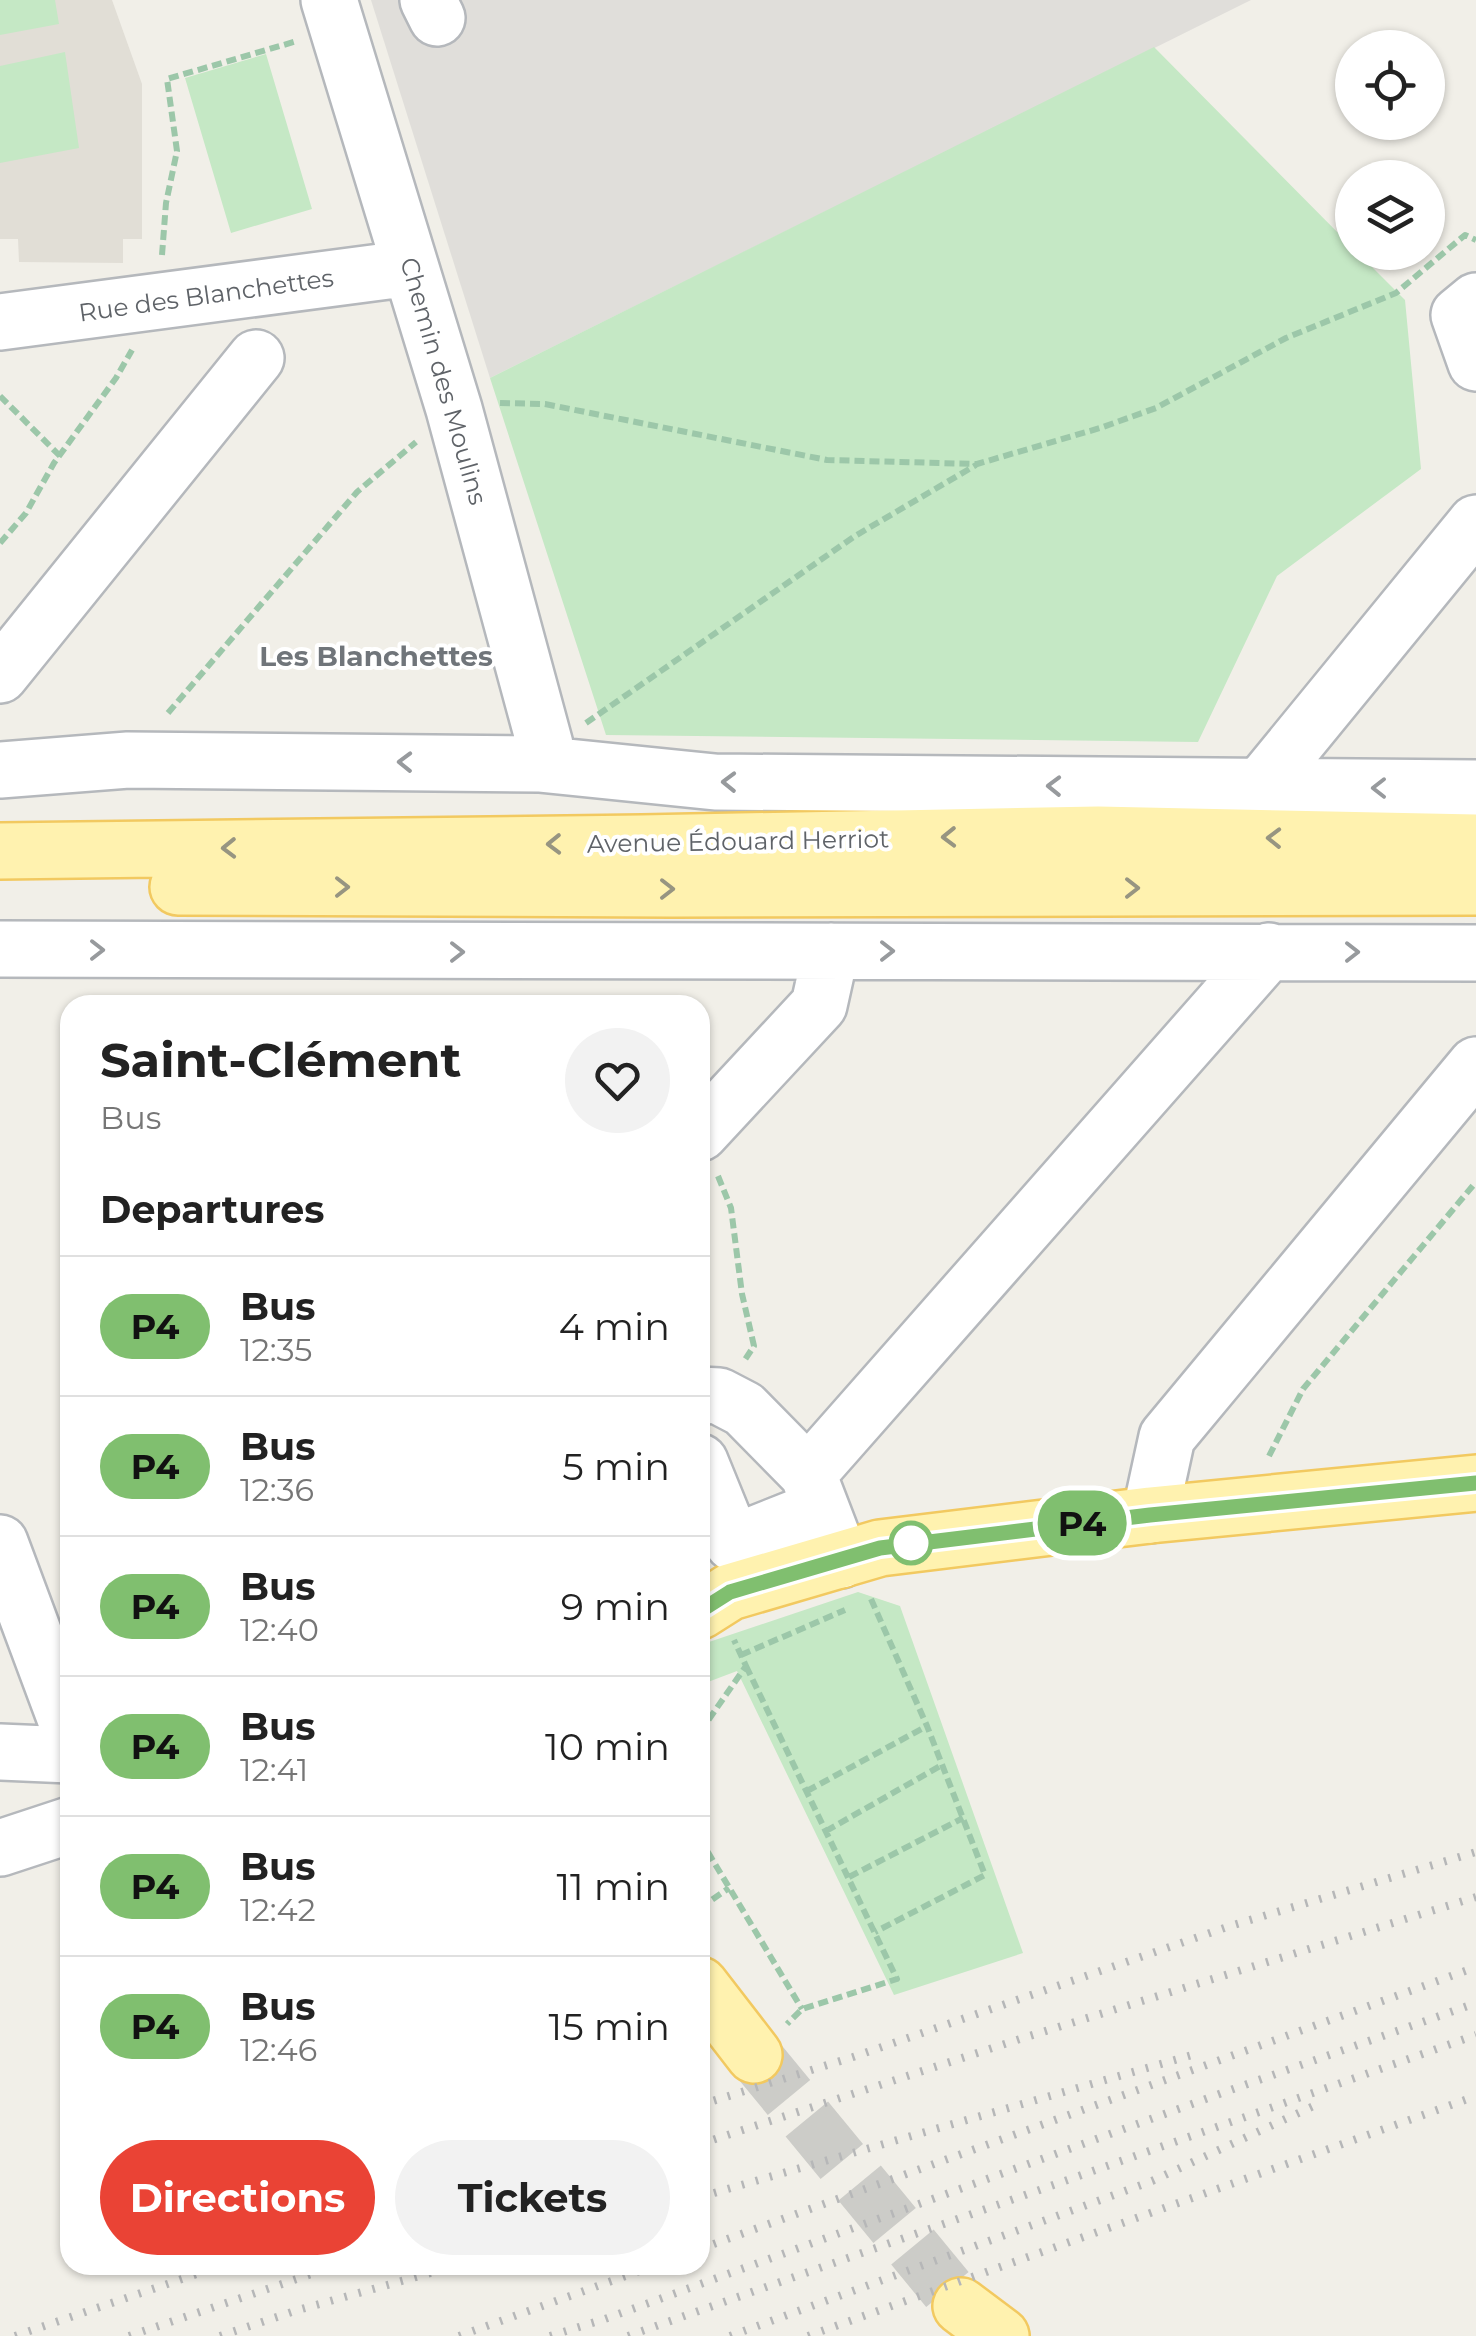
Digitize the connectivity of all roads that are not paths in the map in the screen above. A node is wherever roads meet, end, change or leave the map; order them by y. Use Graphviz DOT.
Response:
graph roads {
  1 [pos="333,14"];
  2 [pos="412,268"];
  3 [pos="1476,302"];
  4 [pos="0,322"];
  5 [pos="256,358"];
  6 [pos="1476,364"];
  7 [pos="1476,523"];
  8 [pos="0,675"];
  9 [pos="542,754"];
  10 [pos="0,770"];
  11 [pos="1260,787"];
  12 [pos="1476,788"];
  13 [pos="1476,842"];
  14 [pos="0,851"];
  15 [pos="1476,888"];
  16 [pos="0,889"];
  17 [pos="0,949"];
  18 [pos="831,951"];
  19 [pos="1269,951"];
  20 [pos="1476,953"];
  21 [pos="1476,1065"];
  22 [pos="710,1122"];
  23 [pos="710,1396"];
  24 [pos="1476,1483"];
  25 [pos="710,1487"];
  26 [pos="815,1491"];
  27 [pos="1150,1515"];
  28 [pos="0,1543"];
  29 [pos="864,1569"];
  30 [pos="710,1605"];
  31 [pos="60,1705"];
  32 [pos="0,1752"];
  33 [pos="60,1755"];
  34 [pos="60,1825"];
  35 [pos="0,1848"];
  36 [pos="710,1998"];
  37 [pos="754,2054"];
  38 [pos="978,2336"];
  39 [pos="1000,2336"];
  1 -- 2 [label="street, Chemin des Moulins"];
  2 -- 4 [label="street, Rue des Blanchettes"];
  2 -- 9 [label="street, Chemin des Moulins"];
  3 -- 6 [label="street"];
  5 -- 8 [label="street"];
  7 -- 11 [label="street"];
  9 -- 10 [label="street, one-way"];
  11 -- 9 [label="street, one-way"];
  12 -- 11 [label="street, one-way"];
  13 -- 14 [label="main road, Avenue Édouard Herriot, one-way"];
  16 -- 15 [label="main road, Avenue Édouard Herriot, one-way"];
  17 -- 18 [label="street, one-way"];
  18 -- 19 [label="street, one-way"];
  18 -- 22 [label="street"];
  19 -- 20 [label="street, one-way"];
  19 -- 26 [label="street"];
  21 -- 27 [label="street"];
  23 -- 26 [label="street"];
  24 -- 27 [label="main road"];
  25 -- 26 [label="street"];
  26 -- 29 [label="street"];
  27 -- 29 [label="main road"];
  28 -- 31 [label="street"];
  29 -- 30 [label="main road"];
  32 -- 33 [label="street"];
  34 -- 35 [label="street"];
  36 -- 37 [label="main road"];
  38 -- 39 [label="main road"];
}
